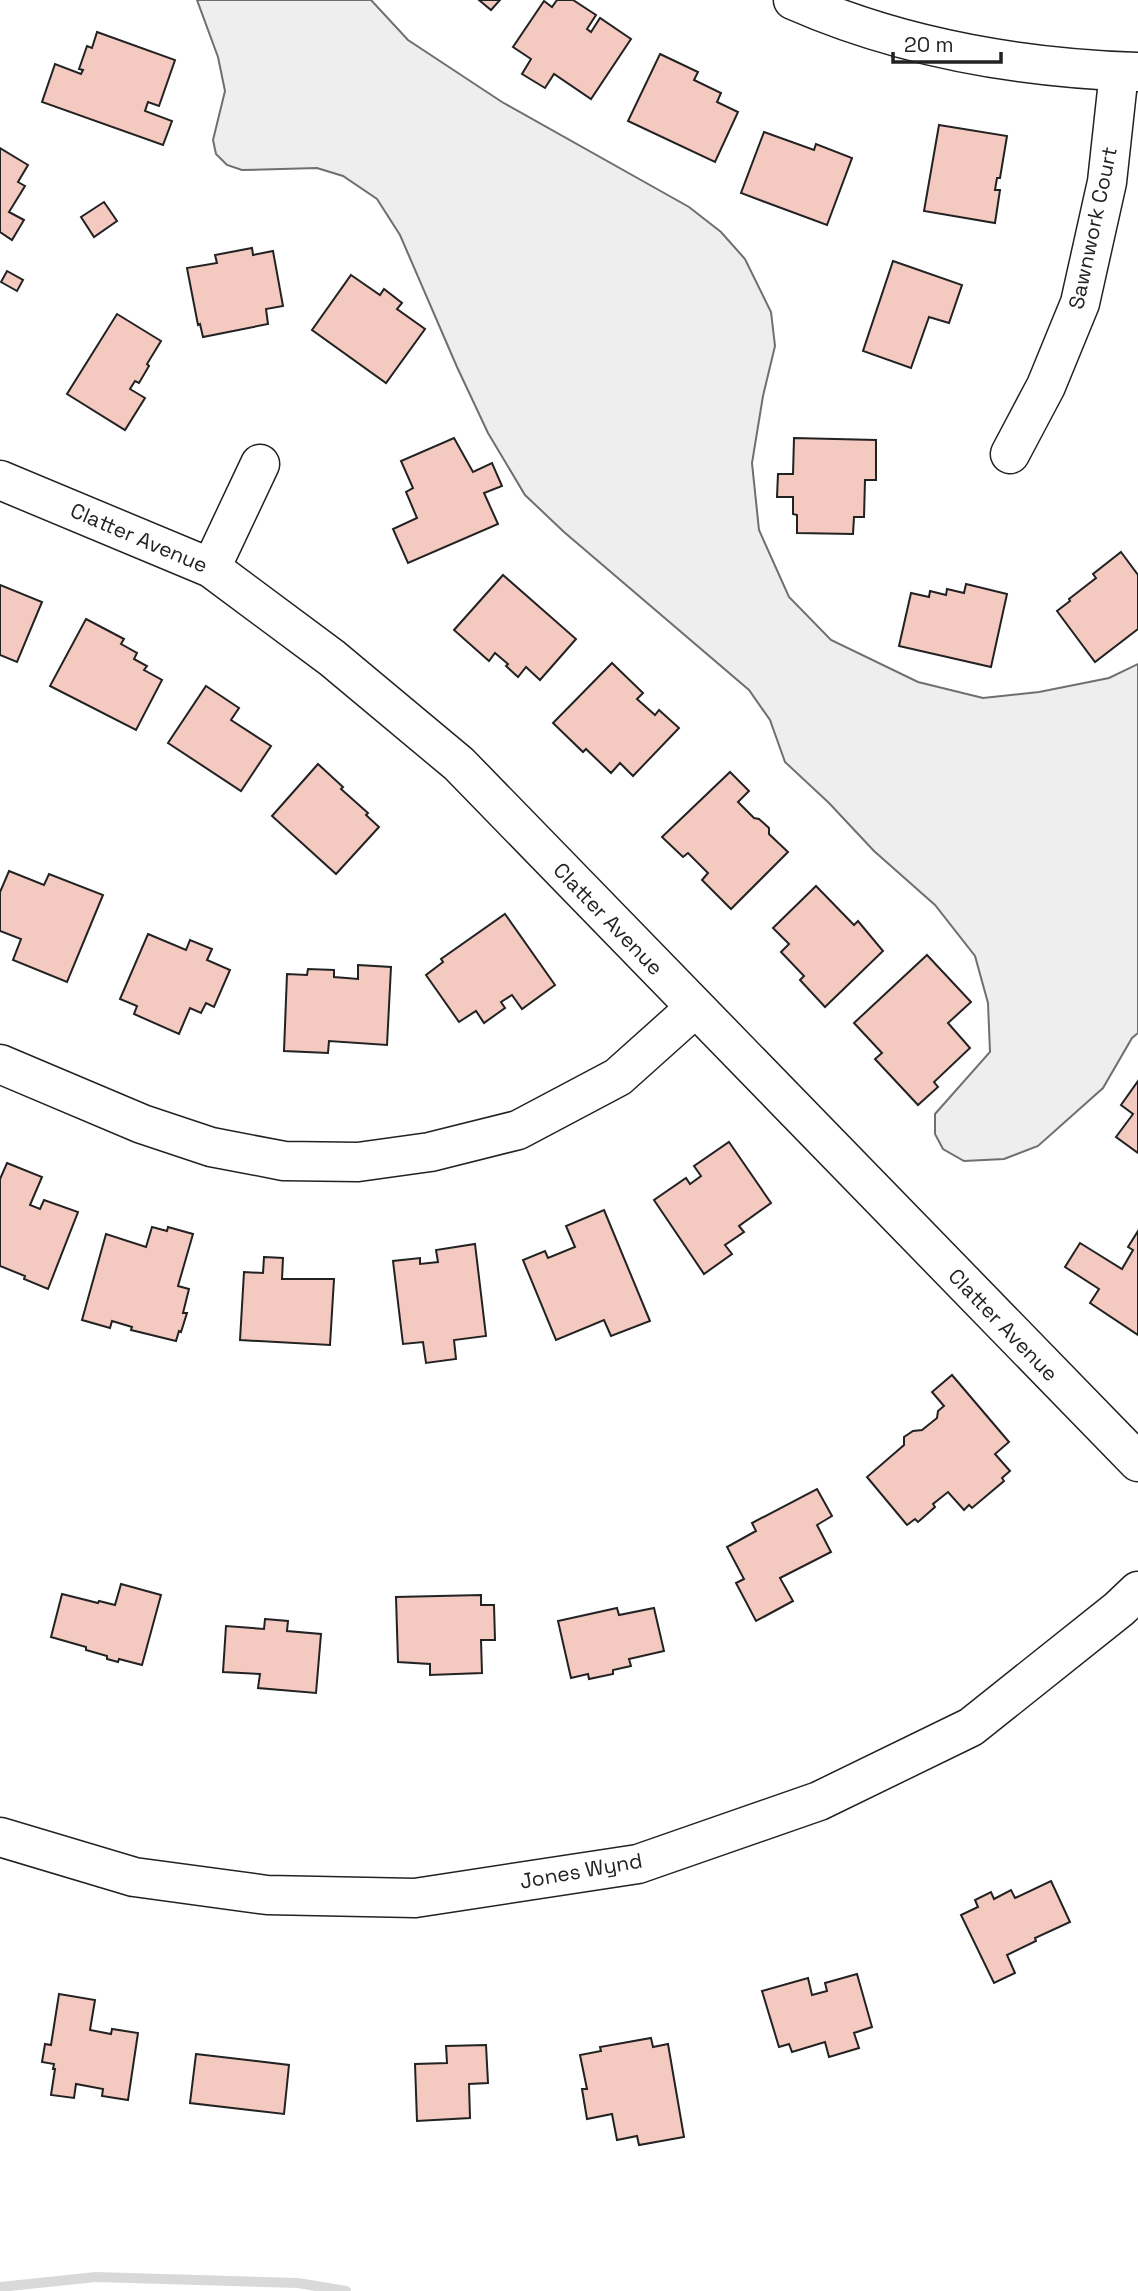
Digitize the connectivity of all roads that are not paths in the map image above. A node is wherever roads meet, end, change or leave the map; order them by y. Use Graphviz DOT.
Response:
graph roads {
  1 [pos="793,0"];
  2 [pos="1128,72"];
  3 [pos="1010,454"];
  4 [pos="260,464"];
  5 [pos="0,480"];
  6 [pos="211,568"];
  7 [pos="695,1008"];
  8 [pos="0,1064"];
  9 [pos="1138,1462"];
  10 [pos="1138,1591"];
  11 [pos="0,1838"];
  1 -- 2 [label="street"];
  2 -- 3 [label="street, Sawnwork Court"];
  4 -- 6 [label="street"];
  5 -- 6 [label="street, Clatter Avenue"];
  6 -- 7 [label="street, Clatter Avenue"];
  7 -- 8 [label="street"];
  7 -- 9 [label="street, Clatter Avenue"];
  10 -- 11 [label="street, Jones Wynd"];
}
